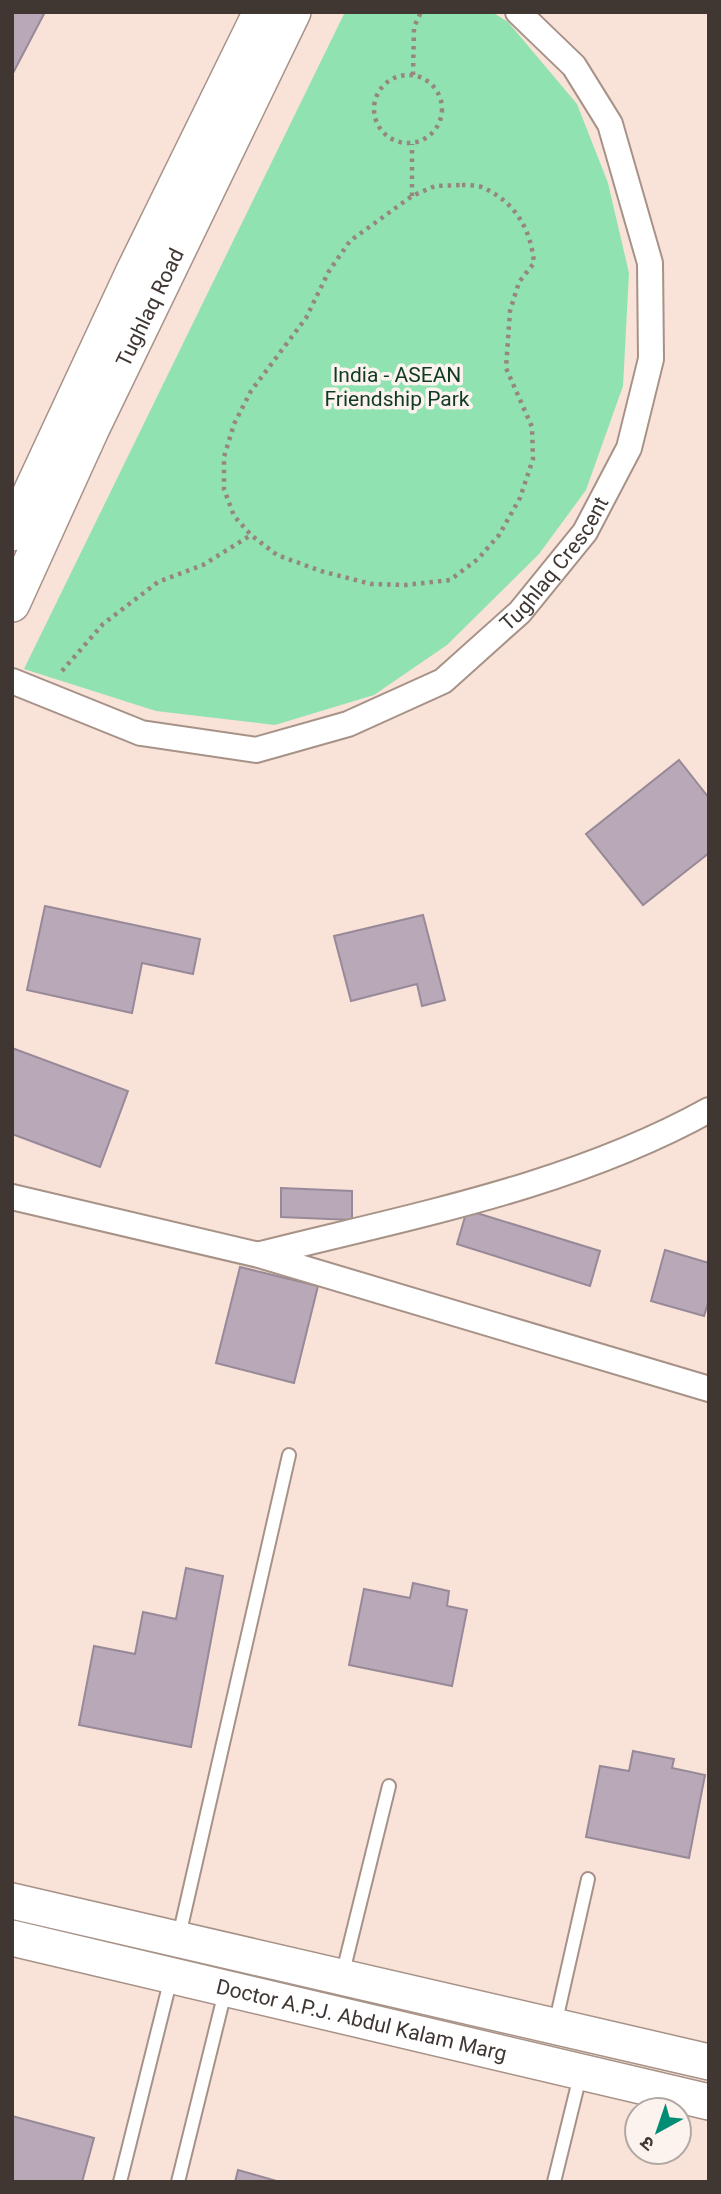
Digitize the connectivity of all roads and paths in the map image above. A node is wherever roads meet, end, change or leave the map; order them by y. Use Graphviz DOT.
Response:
graph roads {
  1 [pos="261,12"];
  2 [pos="293,12"];
  3 [pos="421,12"];
  4 [pos="519,12"];
  5 [pos="413,75"];
  6 [pos="412,144"];
  7 [pos="412,196"];
  8 [pos="12,533"];
  9 [pos="251,535"];
  10 [pos="12,604"];
  11 [pos="12,681"];
  12 [pos="43,694"];
  13 [pos="709,1110"];
  14 [pos="12,1197"];
  15 [pos="259,1255"];
  16 [pos="709,1388"];
  17 [pos="289,1455"];
  18 [pos="389,1786"];
  19 [pos="588,1879"];
  20 [pos="12,1901"];
  21 [pos="12,1938"];
  22 [pos="178,1939"];
  23 [pos="171,1975"];
  24 [pos="341,1977"];
  25 [pos="226,1988"];
  26 [pos="554,2027"];
  27 [pos="709,2062"];
  28 [pos="581,2072"];
  29 [pos="709,2102"];
  30 [pos="120,2182"];
  31 [pos="177,2182"];
  32 [pos="554,2182"];
  1 -- 8 [label="main road, Tughlaq Road"];
  2 -- 10 [label="main road, Tughlaq Road"];
  3 -- 5 [label="path"];
  4 -- 12 [label="street, Tughlaq Crescent"];
  5 -- 6 [label="path"];
  5 -- 6 [label="path"];
  6 -- 7 [label="path"];
  7 -- 9 [label="path"];
  7 -- 9 [label="path"];
  9 -- 12 [label="path"];
  11 -- 12 [label="street, Tughlaq Crescent"];
  13 -- 15 [label="street"];
  14 -- 15 [label="street"];
  15 -- 16 [label="street"];
  17 -- 22 [label="lane"];
  18 -- 24 [label="lane"];
  19 -- 26 [label="lane"];
  20 -- 22 [label="main road, Doctor A.P.J. Abdul Kalam Marg"];
  21 -- 23 [label="main road, Doctor A.P.J. Abdul Kalam Marg"];
  22 -- 24 [label="main road, Doctor A.P.J. Abdul Kalam Marg"];
  23 -- 25 [label="main road, Doctor A.P.J. Abdul Kalam Marg"];
  23 -- 30 [label="lane"];
  24 -- 26 [label="main road, Doctor A.P.J. Abdul Kalam Marg"];
  25 -- 28 [label="main road, Doctor A.P.J. Abdul Kalam Marg"];
  25 -- 31 [label="lane"];
  26 -- 27 [label="main road, Doctor A.P.J. Abdul Kalam Marg"];
  28 -- 29 [label="main road, Doctor A.P.J. Abdul Kalam Marg"];
  28 -- 32 [label="lane"];
}
